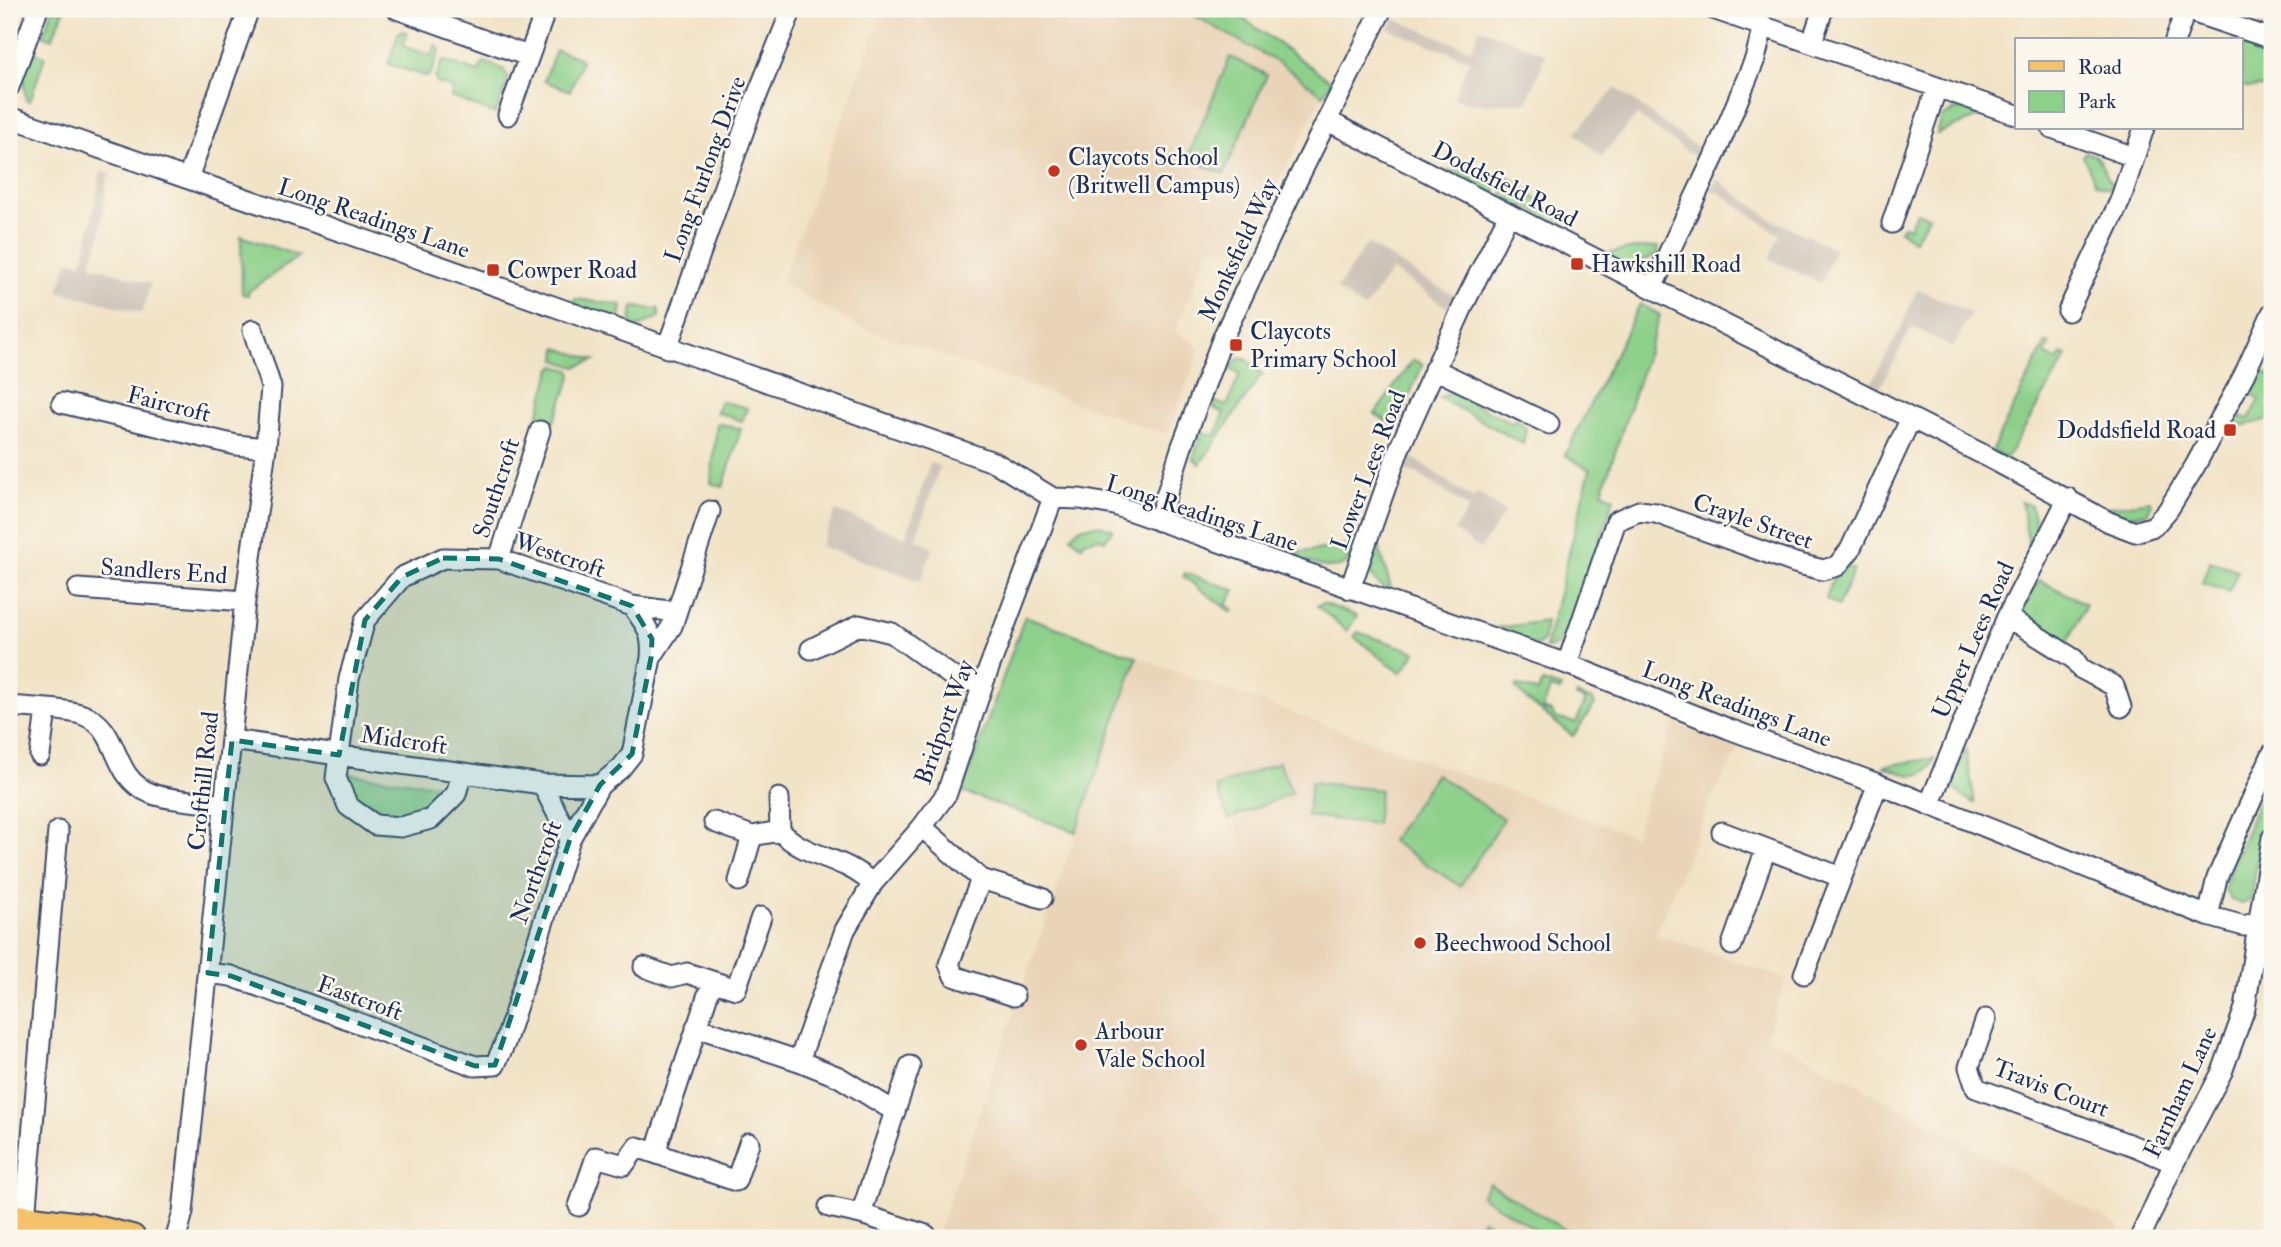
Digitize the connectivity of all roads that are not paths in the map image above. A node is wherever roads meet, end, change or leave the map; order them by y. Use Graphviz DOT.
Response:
graph roads {
  1 [pos="38,9"];
  2 [pos="250,9"];
  3 [pos="397,9"];
  4 [pos="546,9"];
  5 [pos="792,9"];
  6 [pos="1382,9"];
  7 [pos="1713,9"];
  8 [pos="1823,9"];
  9 [pos="2186,9"];
  10 [pos="1763,27"];
  11 [pos="2176,38"];
  12 [pos="2272,39"];
  13 [pos="1812,42"];
  14 [pos="528,56"];
  15 [pos="9,87"];
  16 [pos="1937,87"];
  17 [pos="2015,114"];
  18 [pos="508,115"];
  19 [pos="9,117"];
  20 [pos="1328,121"];
  21 [pos="2058,130"];
  22 [pos="2143,130"];
  23 [pos="2134,157"];
  24 [pos="188,178"];
  25 [pos="1509,214"];
  26 [pos="1892,223"];
  27 [pos="1651,288"];
  28 [pos="2068,311"];
  29 [pos="2272,313"];
  30 [pos="253,330"];
  31 [pos="667,348"];
  32 [pos="1434,369"];
  33 [pos="62,403"];
  34 [pos="1911,418"];
  35 [pos="1549,424"];
  36 [pos="540,431"];
  37 [pos="266,448"];
  38 [pos="1053,498"];
  39 [pos="2068,498"];
  40 [pos="710,510"];
  41 [pos="1158,521"];
  42 [pos="499,559"];
  43 [pos="78,589"];
  44 [pos="1350,589"];
  45 [pos="245,601"];
  46 [pos="632,606"];
  47 [pos="676,612"];
  48 [pos="2007,617"];
  49 [pos="811,649"];
  50 [pos="651,658"];
  51 [pos="1567,664"];
  52 [pos="983,684"];
  53 [pos="9,706"];
  54 [pos="2121,707"];
  55 [pos="46,710"];
  56 [pos="232,740"];
  57 [pos="2272,754"];
  58 [pos="40,755"];
  59 [pos="339,755"];
  60 [pos="462,773"];
  61 [pos="542,784"];
  62 [pos="1878,784"];
  63 [pos="600,785"];
  64 [pos="779,798"];
  65 [pos="225,805"];
  66 [pos="1929,805"];
  67 [pos="714,822"];
  68 [pos="922,827"];
  69 [pos="58,831"];
  70 [pos="780,831"];
  71 [pos="1722,832"];
  72 [pos="752,836"];
  73 [pos="2272,838"];
  74 [pos="570,839"];
  75 [pos="1766,849"];
  76 [pos="1842,877"];
  77 [pos="981,880"];
  78 [pos="739,881"];
  79 [pos="873,883"];
  80 [pos="1042,898"];
  81 [pos="2208,916"];
  82 [pos="761,917"];
  83 [pos="2258,922"];
  84 [pos="1732,945"];
  85 [pos="644,967"];
  86 [pos="208,973"];
  87 [pos="1804,974"];
  88 [pos="712,982"];
  89 [pos="1014,996"];
  90 [pos="1986,1020"];
  91 [pos="696,1027"];
  92 [pos="799,1061"];
  93 [pos="495,1065"];
  94 [pos="910,1066"];
  95 [pos="894,1111"];
  96 [pos="748,1143"];
  97 [pos="655,1153"];
  98 [pos="2174,1163"];
  99 [pos="579,1206"];
  100 [pos="829,1207"];
  101 [pos="861,1214"];
  102 [pos="17,1218"];
  103 [pos="926,1235"];
  104 [pos="132,1238"];
  105 [pos="176,1238"];
  106 [pos="2140,1238"];
  1 -- 15 [label="street"];
  2 -- 24 [label="street"];
  3 -- 14 [label="street"];
  4 -- 14 [label="street"];
  5 -- 31 [label="street, Long Furlong Drive"];
  6 -- 20 [label="street, Monksfield Way"];
  7 -- 10 [label="street"];
  8 -- 13 [label="street"];
  9 -- 11 [label="street"];
  9 -- 12 [label="street"];
  10 -- 13 [label="street"];
  10 -- 27 [label="street"];
  13 -- 16 [label="street"];
  14 -- 18 [label="street"];
  16 -- 17 [label="street"];
  16 -- 26 [label="street"];
  19 -- 24 [label="street, Long Readings Lane"];
  20 -- 25 [label="street, Doddsfield Road"];
  20 -- 41 [label="street, Monksfield Way"];
  21 -- 23 [label="street"];
  22 -- 23 [label="street"];
  23 -- 28 [label="street"];
  24 -- 31 [label="street, Long Readings Lane"];
  25 -- 27 [label="street, Doddsfield Road"];
  25 -- 32 [label="street, Lower Lees Road"];
  27 -- 34 [label="street, Doddsfield Road"];
  29 -- 39 [label="street, Doddsfield Road"];
  30 -- 37 [label="street, Crofthill Road"];
  31 -- 38 [label="street, Long Readings Lane"];
  32 -- 35 [label="street, Lower Lees Road"];
  32 -- 44 [label="street, Lower Lees Road"];
  33 -- 37 [label="street, Faircroft"];
  34 -- 39 [label="street, Doddsfield Road"];
  34 -- 51 [label="street, Crayle Street"];
  36 -- 42 [label="street, Southcroft"];
  37 -- 45 [label="street, Crofthill Road"];
  38 -- 41 [label="street, Long Readings Lane"];
  38 -- 52 [label="street, Bridport Way"];
  39 -- 48 [label="street, Upper Lees Road"];
  40 -- 47 [label="street, Northcroft"];
  41 -- 44 [label="street, Long Readings Lane"];
  42 -- 46 [label="street, Westcroft"];
  42 -- 59 [label="street, Westcroft"];
  43 -- 45 [label="street, Sandlers End"];
  44 -- 51 [label="street, Long Readings Lane"];
  45 -- 56 [label="street, Crofthill Road"];
  46 -- 47 [label="street, Westcroft"];
  46 -- 50 [label="street"];
  47 -- 50 [label="street, Northcroft"];
  48 -- 54 [label="street"];
  48 -- 66 [label="street, Upper Lees Road"];
  49 -- 52 [label="street"];
  50 -- 63 [label="street, Northcroft"];
  51 -- 62 [label="street, Long Readings Lane"];
  52 -- 68 [label="street, Bridport Way"];
  53 -- 55 [label="street"];
  55 -- 58 [label="street"];
  55 -- 65 [label="street"];
  56 -- 59 [label="street, Midcroft"];
  56 -- 65 [label="street, Crofthill Road"];
  57 -- 81 [label="street"];
  59 -- 60 [label="street, Midcroft"];
  59 -- 60 [label="street, Midcroft"];
  60 -- 61 [label="street, Midcroft"];
  61 -- 63 [label="street, Midcroft"];
  61 -- 74 [label="street"];
  62 -- 66 [label="street, Long Readings Lane"];
  62 -- 76 [label="street"];
  63 -- 74 [label="street, Northcroft"];
  64 -- 70 [label="street"];
  65 -- 86 [label="street, Crofthill Road"];
  66 -- 81 [label="street, Long Readings Lane"];
  67 -- 72 [label="street"];
  68 -- 77 [label="street"];
  68 -- 79 [label="street, Bridport Way"];
  69 -- 102 [label="street"];
  70 -- 72 [label="street"];
  70 -- 79 [label="street"];
  71 -- 75 [label="street"];
  72 -- 78 [label="street"];
  73 -- 83 [label="street, Farnham Lane"];
  74 -- 93 [label="street, Northcroft"];
  75 -- 76 [label="street"];
  75 -- 84 [label="street"];
  76 -- 87 [label="street"];
  77 -- 80 [label="street"];
  77 -- 89 [label="street"];
  79 -- 92 [label="street, Bridport Way"];
  81 -- 83 [label="street, Long Readings Lane"];
  82 -- 88 [label="street"];
  83 -- 98 [label="street, Farnham Lane"];
  85 -- 88 [label="street"];
  86 -- 93 [label="street, Eastcroft"];
  86 -- 105 [label="street, Crofthill Road"];
  88 -- 91 [label="street"];
  90 -- 98 [label="street, Travis Court"];
  91 -- 92 [label="street"];
  91 -- 97 [label="street"];
  92 -- 95 [label="street"];
  94 -- 95 [label="street"];
  95 -- 101 [label="street"];
  96 -- 97 [label="street"];
  97 -- 99 [label="street"];
  98 -- 106 [label="street, Farnham Lane"];
  100 -- 101 [label="street"];
  101 -- 103 [label="street"];
  102 -- 104 [label="main road"];
}
